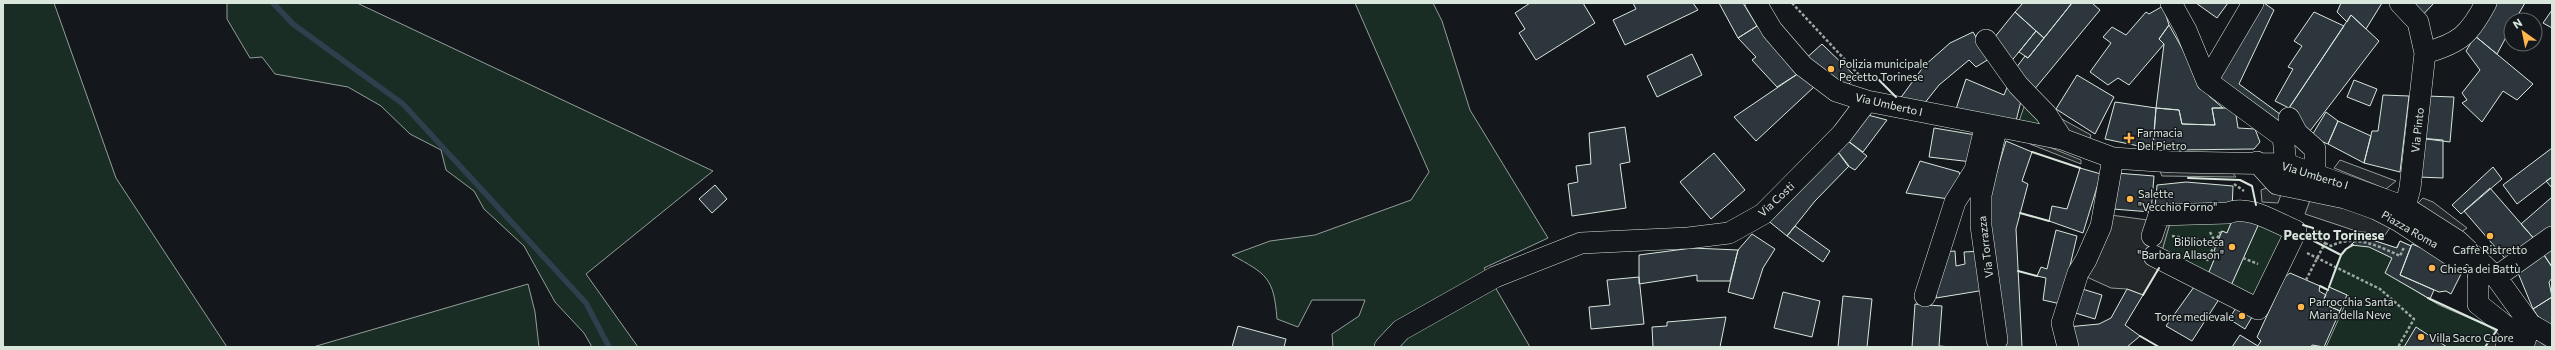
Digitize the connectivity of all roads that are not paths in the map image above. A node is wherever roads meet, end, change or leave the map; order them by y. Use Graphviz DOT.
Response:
graph roads {
  1 [pos="1756,3"];
  2 [pos="2171,3"];
  3 [pos="2253,3"];
  4 [pos="2400,3"];
  5 [pos="2486,3"];
  6 [pos="1986,40"];
  7 [pos="2425,53"];
  8 [pos="2207,81"];
  9 [pos="1872,97"];
  10 [pos="2290,118"];
  11 [pos="1992,126"];
  12 [pos="2062,139"];
  13 [pos="2113,158"];
  14 [pos="2257,162"];
  15 [pos="2286,164"];
  16 [pos="2315,173"];
  17 [pos="2406,207"];
  18 [pos="2152,236"];
  19 [pos="2552,236"];
  20 [pos="2154,256"];
  21 [pos="2487,278"];
  22 [pos="1925,296"];
  23 [pos="2528,321"];
  24 [pos="2552,337"];
  25 [pos="1997,340"];
  26 [pos="1385,347"];
  27 [pos="2068,347"];
  28 [pos="2506,347"];
  29 [pos="2523,347"];
  1 -- 9 [label="street, Via Umberto I"];
  2 -- 8 [label="street"];
  3 -- 8 [label="street"];
  4 -- 7 [label="street, Via Pinto"];
  5 -- 7 [label="street"];
  6 -- 12 [label="street"];
  7 -- 17 [label="street, Via Pinto"];
  8 -- 15 [label="street"];
  9 -- 11 [label="street, Via Umberto I"];
  9 -- 26 [label="street, Via Costi"];
  10 -- 16 [label="street"];
  11 -- 12 [label="street, Via Umberto I"];
  11 -- 22 [label="street"];
  11 -- 25 [label="street, Via Torrazza"];
  12 -- 13 [label="street, Via Umberto I"];
  13 -- 14 [label="street, Via Umberto I"];
  13 -- 27 [label="street"];
  14 -- 15 [label="street, Via Umberto I"];
  14 -- 21 [label="street, Piazza Roma"];
  15 -- 16 [label="street, Via Umberto I"];
  16 -- 17 [label="street, Via Umberto I"];
  17 -- 21 [label="street, Via Umberto I"];
  18 -- 20 [label="street"];
  19 -- 21 [label="street"];
  21 -- 23 [label="street, Piazza Roma"];
  21 -- 28 [label="street"];
  23 -- 24 [label="street"];
  23 -- 29 [label="street"];
}
